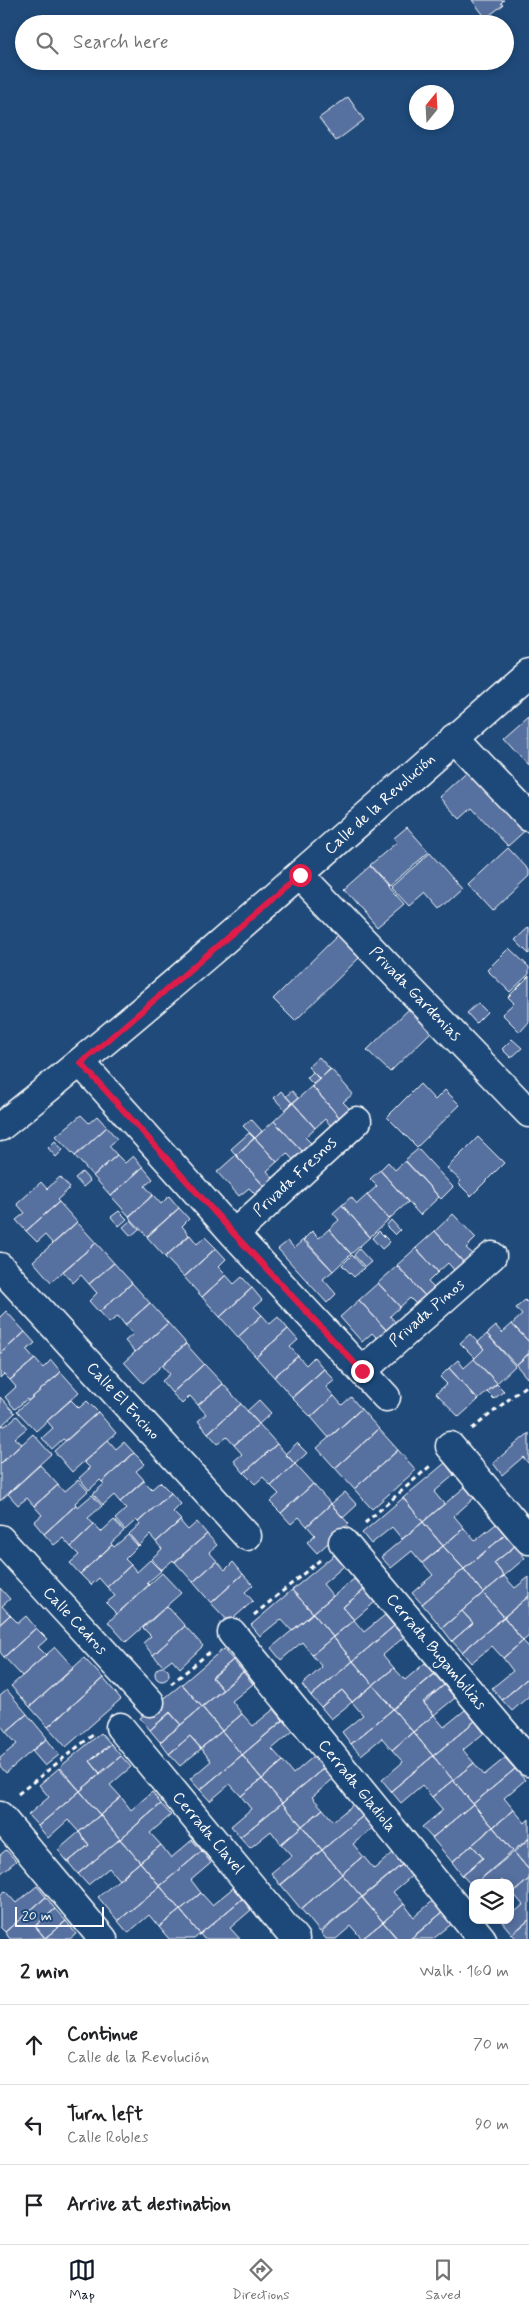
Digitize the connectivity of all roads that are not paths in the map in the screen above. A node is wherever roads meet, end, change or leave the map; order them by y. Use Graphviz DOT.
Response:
graph roads {
  1 [pos="529,673"];
  2 [pos="454,738"];
  3 [pos="529,817"];
  4 [pos="300,875"];
  5 [pos="81,1063"];
  6 [pos="529,1113"];
  7 [pos="357,1121"];
  8 [pos="0,1127"];
  9 [pos="234,1234"];
  10 [pos="492,1256"];
  11 [pos="0,1267"];
  12 [pos="362,1371"];
  13 [pos="386,1397"];
  14 [pos="450,1446"];
  15 [pos="247,1536"];
  16 [pos="0,1539"];
  17 [pos="529,1540"];
  18 [pos="343,1542"];
  19 [pos="232,1633"];
  20 [pos="150,1702"];
  21 [pos="120,1727"];
  22 [pos="529,1762"];
  23 [pos="0,1816"];
  24 [pos="103,1939"];
  25 [pos="295,1939"];
  26 [pos="482,1939"];
  1 -- 2 [label="street, Calle de la Revolución"];
  2 -- 3 [label="street"];
  2 -- 4 [label="street, Calle de la Revolución"];
  4 -- 5 [label="street, Calle de la Revolución"];
  4 -- 6 [label="street, Privada Gardenias"];
  5 -- 8 [label="street, Calle de la Revolución"];
  5 -- 9 [label="street"];
  7 -- 9 [label="street, Privada Fresnos"];
  9 -- 12 [label="street"];
  10 -- 12 [label="street, Privada Pinos"];
  11 -- 15 [label="street, Calle El Encino"];
  12 -- 13 [label="street"];
  14 -- 17 [label="street"];
  16 -- 20 [label="street, Calle Cedros"];
  18 -- 22 [label="street, Cerrada Bugambilias"];
  19 -- 26 [label="street, Cerrada Gladiola"];
  21 -- 25 [label="street, Cerrada Clavel"];
  23 -- 24 [label="street"];
}
